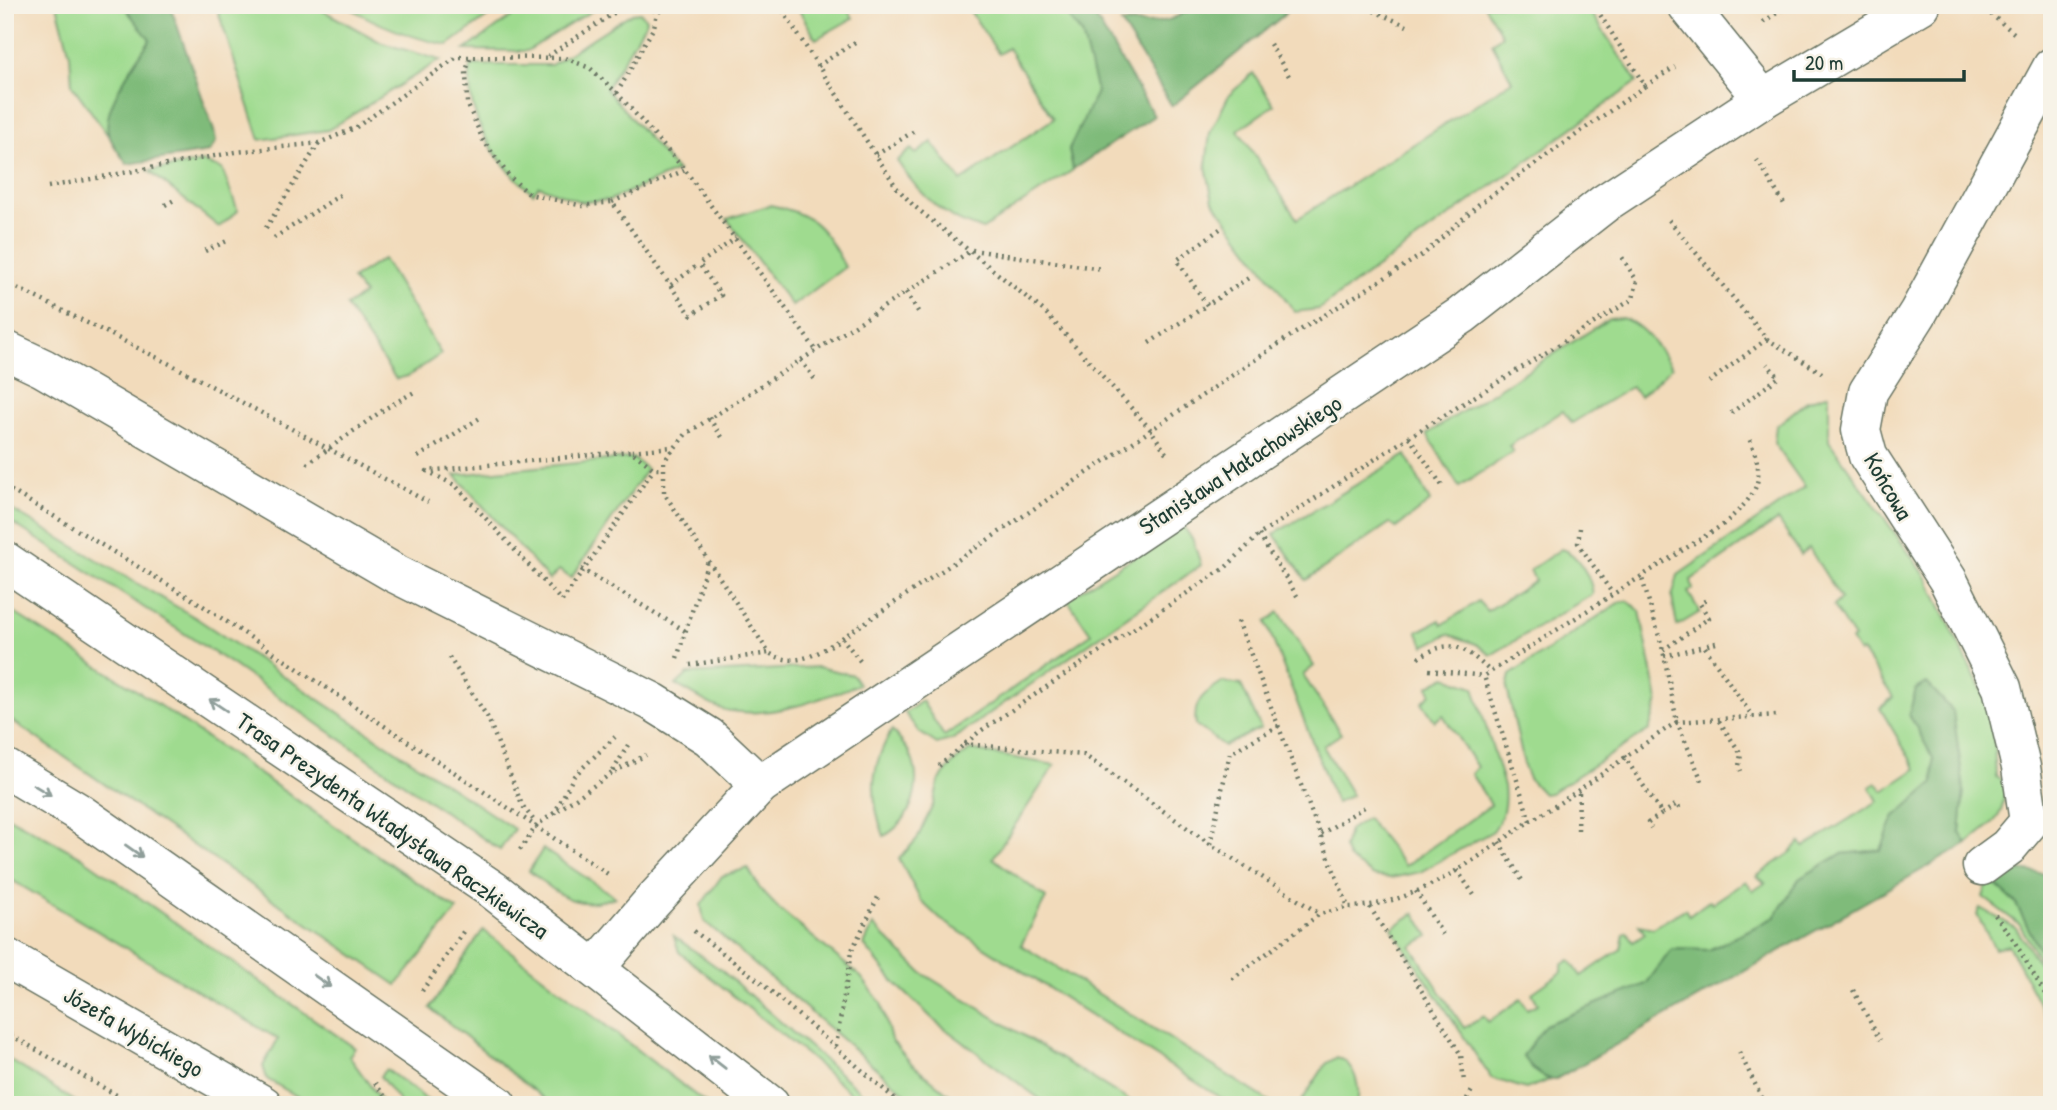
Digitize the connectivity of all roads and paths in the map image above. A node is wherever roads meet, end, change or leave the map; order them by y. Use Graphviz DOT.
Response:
graph roads {
  1 [pos="626,5"];
  2 [pos="648,5"];
  3 [pos="668,5"];
  4 [pos="779,5"];
  5 [pos="1361,5"];
  6 [pos="1594,5"];
  7 [pos="1687,5"];
  8 [pos="1789,5"];
  9 [pos="1921,5"];
  10 [pos="657,13"];
  11 [pos="1760,24"];
  12 [pos="1407,26"];
  13 [pos="858,40"];
  14 [pos="1270,44"];
  15 [pos="547,57"];
  16 [pos="470,59"];
  17 [pos="818,66"];
  18 [pos="2052,67"];
  19 [pos="1289,76"];
  20 [pos="617,93"];
  21 [pos="1763,99"];
  22 [pos="916,130"];
  23 [pos="319,143"];
  24 [pos="876,155"];
  25 [pos="1754,156"];
  26 [pos="685,170"];
  27 [pos="48,187"];
  28 [pos="340,195"];
  29 [pos="176,199"];
  30 [pos="612,202"];
  31 [pos="165,205"];
  32 [pos="1786,207"];
  33 [pos="1666,217"];
  34 [pos="266,228"];
  35 [pos="1220,229"];
  36 [pos="274,238"];
  37 [pos="736,238"];
  38 [pos="227,241"];
  39 [pos="1616,247"];
  40 [pos="972,250"];
  41 [pos="205,251"];
  42 [pos="699,264"];
  43 [pos="1102,270"];
  44 [pos="1250,277"];
  45 [pos="5,282"];
  46 [pos="671,285"];
  47 [pos="906,292"];
  48 [pos="1207,305"];
  49 [pos="919,313"];
  50 [pos="1768,339"];
  51 [pos="1149,343"];
  52 [pos="5,350"];
  53 [pos="816,350"];
  54 [pos="801,360"];
  55 [pos="1767,364"];
  56 [pos="815,380"];
  57 [pos="1709,382"];
  58 [pos="416,391"];
  59 [pos="1868,392"];
  60 [pos="1731,413"];
  61 [pos="483,416"];
  62 [pos="709,418"];
  63 [pos="1151,430"];
  64 [pos="1748,436"];
  65 [pos="1409,437"];
  66 [pos="724,440"];
  67 [pos="673,447"];
  68 [pos="327,450"];
  69 [pos="632,451"];
  70 [pos="418,457"];
  71 [pos="654,469"];
  72 [pos="662,469"];
  73 [pos="5,487"];
  74 [pos="1443,487"];
  75 [pos="1193,494"];
  76 [pos="261,495"];
  77 [pos="428,502"];
  78 [pos="1580,528"];
  79 [pos="1259,535"];
  80 [pos="5,561"];
  81 [pos="708,561"];
  82 [pos="581,569"];
  83 [pos="1641,575"];
  84 [pos="1612,593"];
  85 [pos="1299,599"];
  86 [pos="1708,599"];
  87 [pos="562,601"];
  88 [pos="1238,621"];
  89 [pos="687,632"];
  90 [pos="842,638"];
  91 [pos="536,643"];
  92 [pos="1716,643"];
  93 [pos="1704,646"];
  94 [pos="446,651"];
  95 [pos="769,653"];
  96 [pos="1664,653"];
  97 [pos="1418,658"];
  98 [pos="687,665"];
  99 [pos="674,667"];
  100 [pos="1429,670"];
  101 [pos="1490,671"];
  102 [pos="1484,676"];
  103 [pos="887,699"];
  104 [pos="1777,715"];
  105 [pos="1754,718"];
  106 [pos="1718,720"];
  107 [pos="1677,722"];
  108 [pos="1280,725"];
  109 [pos="963,744"];
  110 [pos="1624,756"];
  111 [pos="939,766"];
  112 [pos="5,768"];
  113 [pos="1741,771"];
  114 [pos="574,776"];
  115 [pos="1702,781"];
  116 [pos="760,785"];
  117 [pos="1579,792"];
  118 [pos="1366,806"];
  119 [pos="1680,810"];
  120 [pos="1662,814"];
  121 [pos="552,818"];
  122 [pos="1530,821"];
  123 [pos="537,825"];
  124 [pos="1651,828"];
  125 [pos="1578,830"];
  126 [pos="1321,834"];
  127 [pos="1499,842"];
  128 [pos="1210,844"];
  129 [pos="1982,866"];
  130 [pos="1457,870"];
  131 [pos="1523,882"];
  132 [pos="1416,891"];
  133 [pos="880,893"];
  134 [pos="1476,898"];
  135 [pos="652,902"];
  136 [pos="1348,907"];
  137 [pos="1370,907"];
  138 [pos="1992,911"];
  139 [pos="1320,914"];
  140 [pos="1443,934"];
  141 [pos="5,957"];
  142 [pos="596,967"];
  143 [pos="1232,978"];
  144 [pos="1853,990"];
  145 [pos="2052,1006"];
  146 [pos="5,1032"];
  147 [pos="1880,1040"];
  148 [pos="836,1047"];
  149 [pos="1739,1052"];
  150 [pos="1464,1082"];
  151 [pos="1473,1088"];
  152 [pos="1764,1102"];
  153 [pos="134,1105"];
  154 [pos="263,1105"];
  155 [pos="497,1105"];
  156 [pos="770,1105"];
  157 [pos="902,1105"];
  158 [pos="1463,1105"];
  1 -- 15 [label="path"];
  2 -- 10 [label="path"];
  3 -- 10 [label="path"];
  4 -- 17 [label="path"];
  5 -- 12 [label="path"];
  6 -- 63 [label="path"];
  7 -- 21 [label="street"];
  8 -- 11 [label="path"];
  9 -- 21 [label="street, Stanisława Małachowskiego"];
  10 -- 20 [label="path"];
  13 -- 17 [label="path"];
  14 -- 19 [label="path"];
  15 -- 16 [label="path"];
  15 -- 20 [label="path"];
  16 -- 23 [label="path"];
  16 -- 30 [label="path"];
  17 -- 24 [label="path"];
  18 -- 59 [label="street, Końcowa"];
  20 -- 26 [label="path"];
  21 -- 75 [label="street, Stanisława Małachowskiego"];
  22 -- 24 [label="path"];
  23 -- 27 [label="path"];
  23 -- 34 [label="path"];
  24 -- 40 [label="path"];
  25 -- 32 [label="path"];
  26 -- 30 [label="path"];
  26 -- 37 [label="path"];
  28 -- 36 [label="path"];
  29 -- 31 [label="path"];
  30 -- 46 [label="path"];
  33 -- 50 [label="path"];
  35 -- 48 [label="path"];
  37 -- 42 [label="path"];
  37 -- 53 [label="path"];
  38 -- 41 [label="path"];
  39 -- 65 [label="path"];
  40 -- 43 [label="path"];
  40 -- 47 [label="path"];
  40 -- 63 [label="path"];
  42 -- 46 [label="path"];
  42 -- 46 [label="path"];
  44 -- 48 [label="path"];
  45 -- 68 [label="path"];
  47 -- 49 [label="path"];
  47 -- 53 [label="path"];
  48 -- 51 [label="path"];
  50 -- 57 [label="path"];
  50 -- 59 [label="path"];
  52 -- 76 [label="street"];
  53 -- 54 [label="path"];
  54 -- 56 [label="path"];
  54 -- 62 [label="path"];
  55 -- 60 [label="path"];
  58 -- 68 [label="path"];
  59 -- 129 [label="street, Końcowa"];
  61 -- 70 [label="path"];
  62 -- 66 [label="path"];
  62 -- 67 [label="path"];
  63 -- 75 [label="path"];
  63 -- 90 [label="path"];
  64 -- 83 [label="path"];
  65 -- 74 [label="path"];
  65 -- 79 [label="path"];
  67 -- 69 [label="path"];
  67 -- 72 [label="path"];
  68 -- 76 [label="path"];
  68 -- 77 [label="path"];
  69 -- 71 [label="path"];
  69 -- 87 [label="path"];
  71 -- 72 [label="path"];
  71 -- 82 [label="path"];
  72 -- 81 [label="path"];
  73 -- 123 [label="path"];
  75 -- 103 [label="street, Stanisława Małachowskiego"];
  76 -- 91 [label="street"];
  78 -- 84 [label="path"];
  79 -- 85 [label="path"];
  79 -- 109 [label="path"];
  142 -- 80 [label="street, Trasa Prezydenta Władysława Raczkiewicza, one-way"];
  81 -- 89 [label="path"];
  81 -- 95 [label="path"];
  82 -- 87 [label="path"];
  82 -- 89 [label="path"];
  83 -- 84 [label="path"];
  83 -- 96 [label="path"];
  84 -- 101 [label="path"];
  86 -- 96 [label="path"];
  87 -- 91 [label="path"];
  88 -- 108 [label="path"];
  89 -- 99 [label="path"];
  90 -- 95 [label="path"];
  90 -- 103 [label="path"];
  91 -- 116 [label="street"];
  92 -- 93 [label="path"];
  93 -- 96 [label="path"];
  93 -- 105 [label="path"];
  94 -- 123 [label="path"];
  95 -- 98 [label="path"];
  96 -- 107 [label="path"];
  97 -- 101 [label="path"];
  100 -- 102 [label="path"];
  101 -- 102 [label="path"];
  102 -- 122 [label="path"];
  103 -- 116 [label="street, Stanisława Małachowskiego"];
  104 -- 105 [label="path"];
  105 -- 106 [label="path"];
  106 -- 107 [label="path"];
  106 -- 113 [label="path"];
  107 -- 110 [label="path"];
  107 -- 115 [label="path"];
  108 -- 126 [label="path"];
  108 -- 128 [label="path"];
  109 -- 111 [label="path"];
  109 -- 128 [label="path"];
  110 -- 117 [label="path"];
  110 -- 120 [label="path"];
  112 -- 155 [label="street, one-way"];
  114 -- 121 [label="path"];
  116 -- 135 [label="street, Stanisława Małachowskiego"];
  117 -- 122 [label="path"];
  117 -- 125 [label="path"];
  118 -- 126 [label="path"];
  119 -- 120 [label="path"];
  120 -- 124 [label="path"];
  122 -- 127 [label="path"];
  123 -- 135 [label="path"];
  126 -- 136 [label="path"];
  127 -- 130 [label="path"];
  127 -- 131 [label="path"];
  128 -- 139 [label="path"];
  130 -- 132 [label="path"];
  130 -- 134 [label="path"];
  132 -- 137 [label="path"];
  132 -- 140 [label="path"];
  133 -- 148 [label="path"];
  135 -- 142 [label="street, Stanisława Małachowskiego"];
  135 -- 148 [label="path"];
  136 -- 137 [label="path"];
  136 -- 139 [label="path"];
  137 -- 150 [label="path"];
  138 -- 145 [label="path"];
  139 -- 143 [label="path"];
  141 -- 154 [label="street, Józefa Wybickiego"];
  156 -- 142 [label="street, Trasa Prezydenta Władysława Raczkiewicza, one-way"];
  144 -- 147 [label="path"];
  146 -- 153 [label="path"];
  148 -- 157 [label="path"];
  149 -- 152 [label="path"];
  151 -- 158 [label="path"];
}
